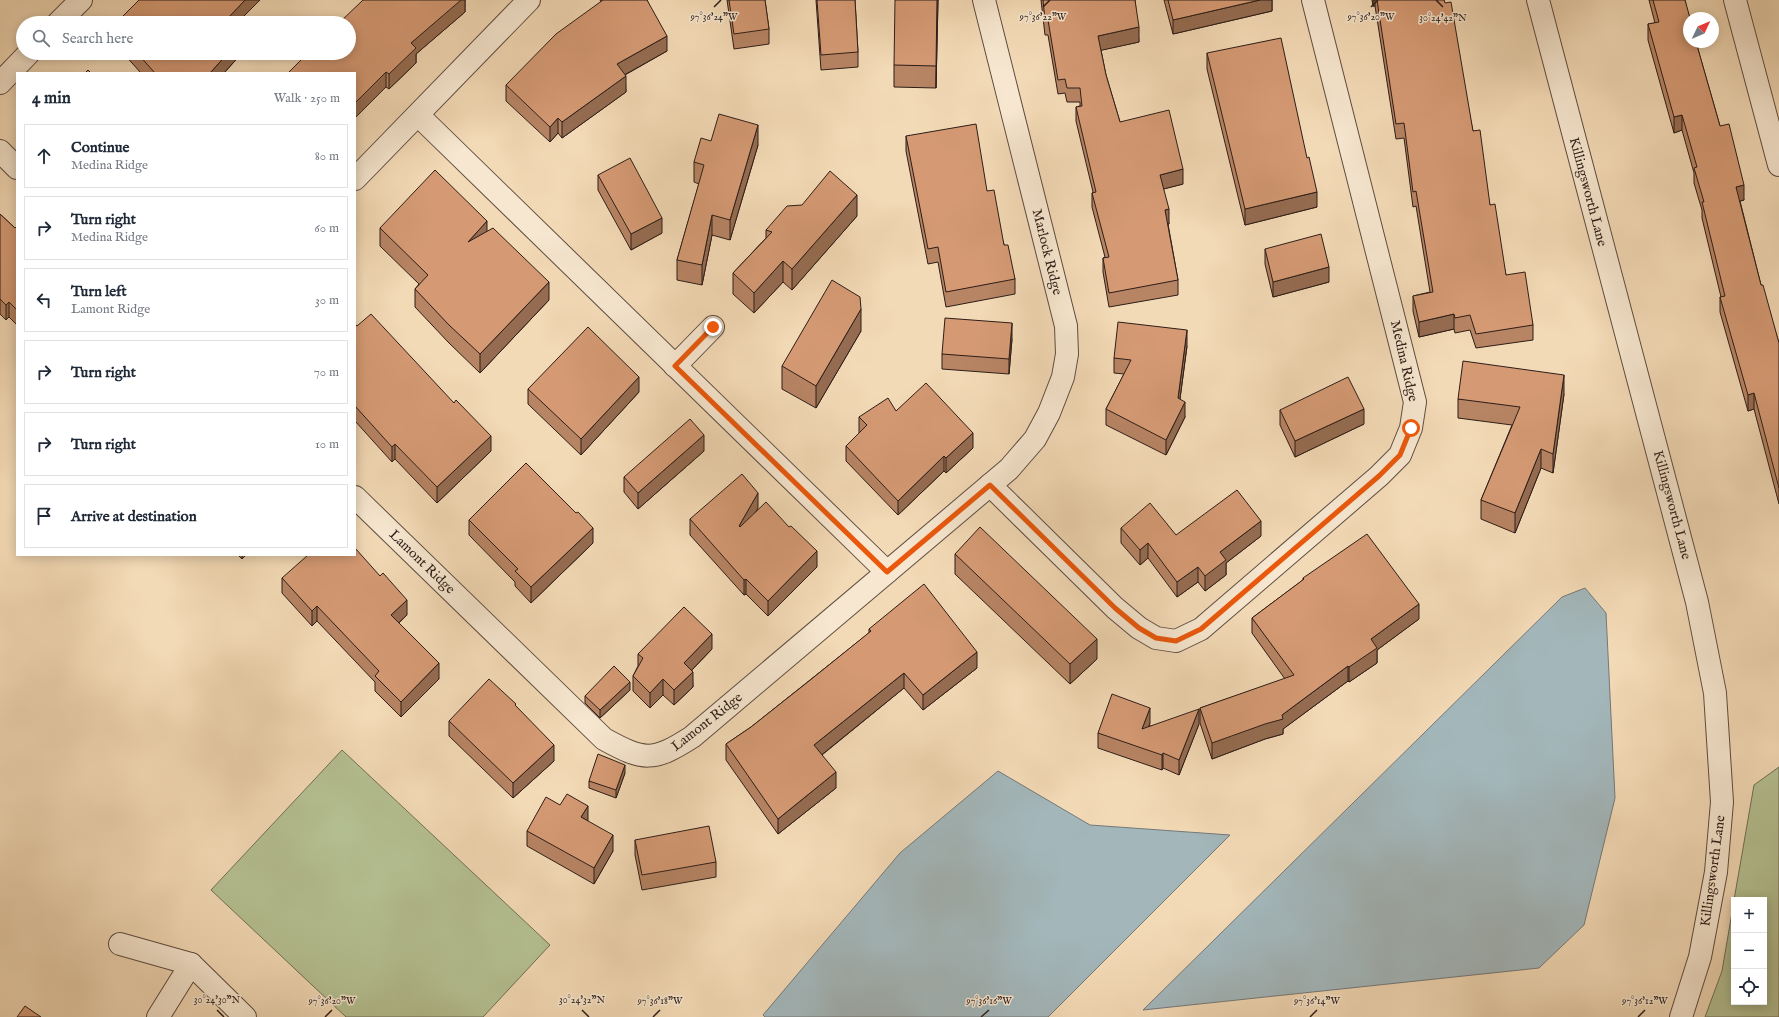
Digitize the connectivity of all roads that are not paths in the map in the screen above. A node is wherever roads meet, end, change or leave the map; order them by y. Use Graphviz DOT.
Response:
graph roads {
  1 [pos="81,0"];
  2 [pos="529,0"];
  3 [pos="984,0"];
  4 [pos="1313,0"];
  5 [pos="1538,0"];
  6 [pos="1735,0"];
  7 [pos="65,16"];
  8 [pos="22,60"];
  9 [pos="0,83"];
  10 [pos="418,114"];
  11 [pos="0,152"];
  12 [pos="1779,165"];
  13 [pos="16,167"];
  14 [pos="356,178"];
  15 [pos="713,327"];
  16 [pos="675,366"];
  17 [pos="990,485"];
  18 [pos="356,497"];
  19 [pos="887,572"];
  20 [pos="120,944"];
  21 [pos="191,964"];
  22 [pos="158,1017"];
  23 [pos="245,1017"];
  24 [pos="1681,1017"];
  1 -- 7 [label="street"];
  2 -- 10 [label="street"];
  3 -- 17 [label="street, Marlock Ridge"];
  4 -- 17 [label="street, Medina Ridge"];
  5 -- 24 [label="street, Killingsworth Lane"];
  6 -- 12 [label="street"];
  8 -- 9 [label="street"];
  10 -- 14 [label="street"];
  10 -- 16 [label="street"];
  11 -- 13 [label="street"];
  15 -- 16 [label="street"];
  16 -- 19 [label="street"];
  17 -- 19 [label="street, Lamont Ridge"];
  18 -- 19 [label="street, Lamont Ridge"];
  20 -- 21 [label="street"];
  21 -- 22 [label="street"];
  21 -- 23 [label="street"];
}
